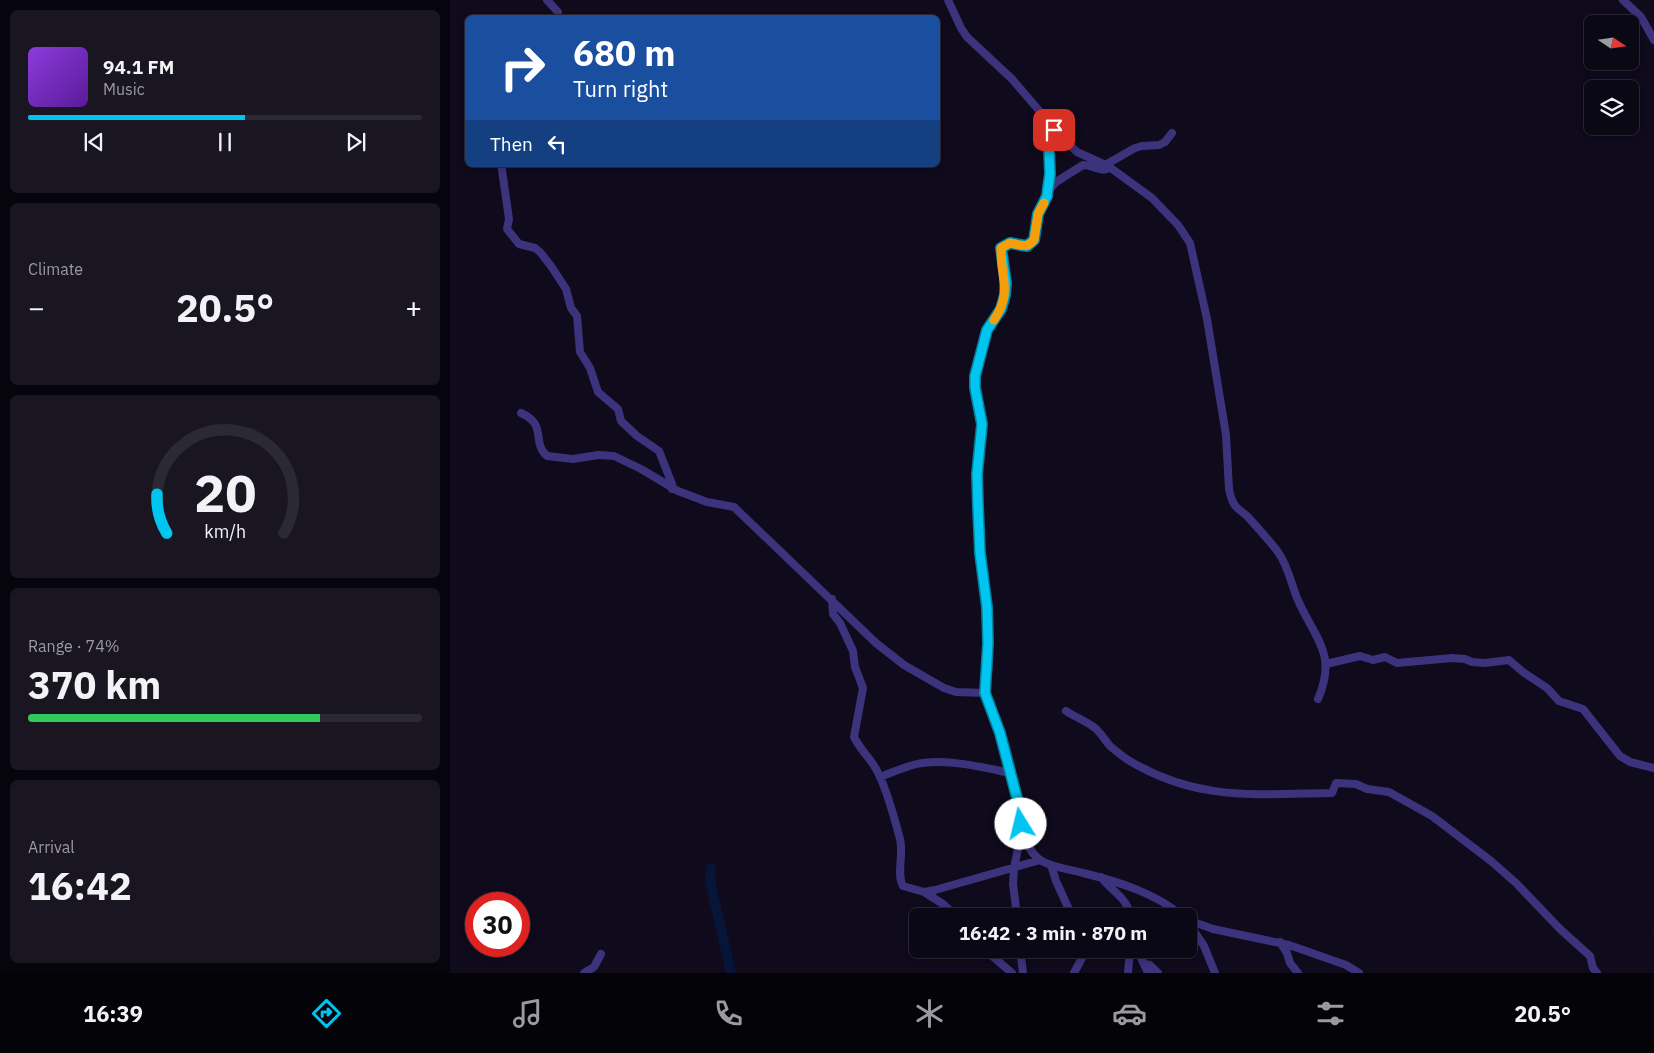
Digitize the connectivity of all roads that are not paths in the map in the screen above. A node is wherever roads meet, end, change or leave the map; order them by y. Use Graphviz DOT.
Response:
graph roads {
  1 [pos="547,0"];
  2 [pos="948,0"];
  3 [pos="1623,0"];
  4 [pos="558,15"];
  5 [pos="1654,40"];
  6 [pos="1048,124"];
  7 [pos="1172,133"];
  8 [pos="1108,166"];
  9 [pos="502,167"];
  10 [pos="1048,191"];
  11 [pos="521,413"];
  12 [pos="672,488"];
  13 [pos="832,599"];
  14 [pos="1326,664"];
  15 [pos="985,693"];
  16 [pos="1318,699"];
  17 [pos="1066,711"];
  18 [pos="1654,768"];
  19 [pos="1010,773"];
  20 [pos="880,777"];
  21 [pos="1021,834"];
  22 [pos="1040,860"];
  23 [pos="1052,865"];
  24 [pos="1014,868"];
  25 [pos="1101,877"];
  26 [pos="924,892"];
  27 [pos="947,908"];
  28 [pos="1016,908"];
  29 [pos="1068,908"];
  30 [pos="1129,908"];
  31 [pos="1170,908"];
  32 [pos="1197,924"];
  33 [pos="1197,936"];
  34 [pos="1280,942"];
  35 [pos="601,954"];
  36 [pos="994,958"];
  37 [pos="1021,958"];
  38 [pos="1082,958"];
  39 [pos="1129,958"];
  40 [pos="1142,958"];
  41 [pos="1145,964"];
  42 [pos="1354,972"];
  43 [pos="584,973"];
  44 [pos="1012,973"];
  45 [pos="1023,973"];
  46 [pos="1074,973"];
  47 [pos="1128,973"];
  48 [pos="1148,973"];
  49 [pos="1158,973"];
  50 [pos="1215,973"];
  51 [pos="1298,973"];
  52 [pos="1597,973"];
  1 -- 4 [label="street"];
  2 -- 6 [label="street"];
  3 -- 5 [label="street"];
  6 -- 8 [label="street"];
  6 -- 10 [label="street"];
  7 -- 8 [label="street"];
  8 -- 10 [label="street"];
  8 -- 14 [label="street"];
  9 -- 12 [label="street"];
  10 -- 15 [label="street"];
  11 -- 12 [label="street"];
  12 -- 13 [label="street"];
  13 -- 15 [label="street"];
  13 -- 20 [label="street"];
  14 -- 16 [label="street"];
  14 -- 18 [label="street"];
  15 -- 19 [label="street"];
  17 -- 52 [label="street"];
  19 -- 20 [label="street"];
  19 -- 21 [label="street"];
  20 -- 26 [label="street"];
  21 -- 22 [label="street"];
  21 -- 24 [label="street"];
  22 -- 23 [label="street"];
  22 -- 24 [label="street"];
  23 -- 25 [label="street"];
  23 -- 29 [label="street"];
  24 -- 26 [label="street"];
  24 -- 28 [label="street"];
  25 -- 30 [label="street"];
  25 -- 31 [label="street"];
  26 -- 27 [label="street"];
  32 -- 34 [label="street"];
  33 -- 50 [label="street"];
  34 -- 42 [label="street"];
  34 -- 51 [label="street"];
  35 -- 43 [label="street"];
  36 -- 44 [label="street"];
  37 -- 45 [label="street"];
  38 -- 46 [label="street"];
  39 -- 47 [label="street"];
  40 -- 41 [label="street"];
  41 -- 48 [label="street"];
  41 -- 49 [label="street"];
}
